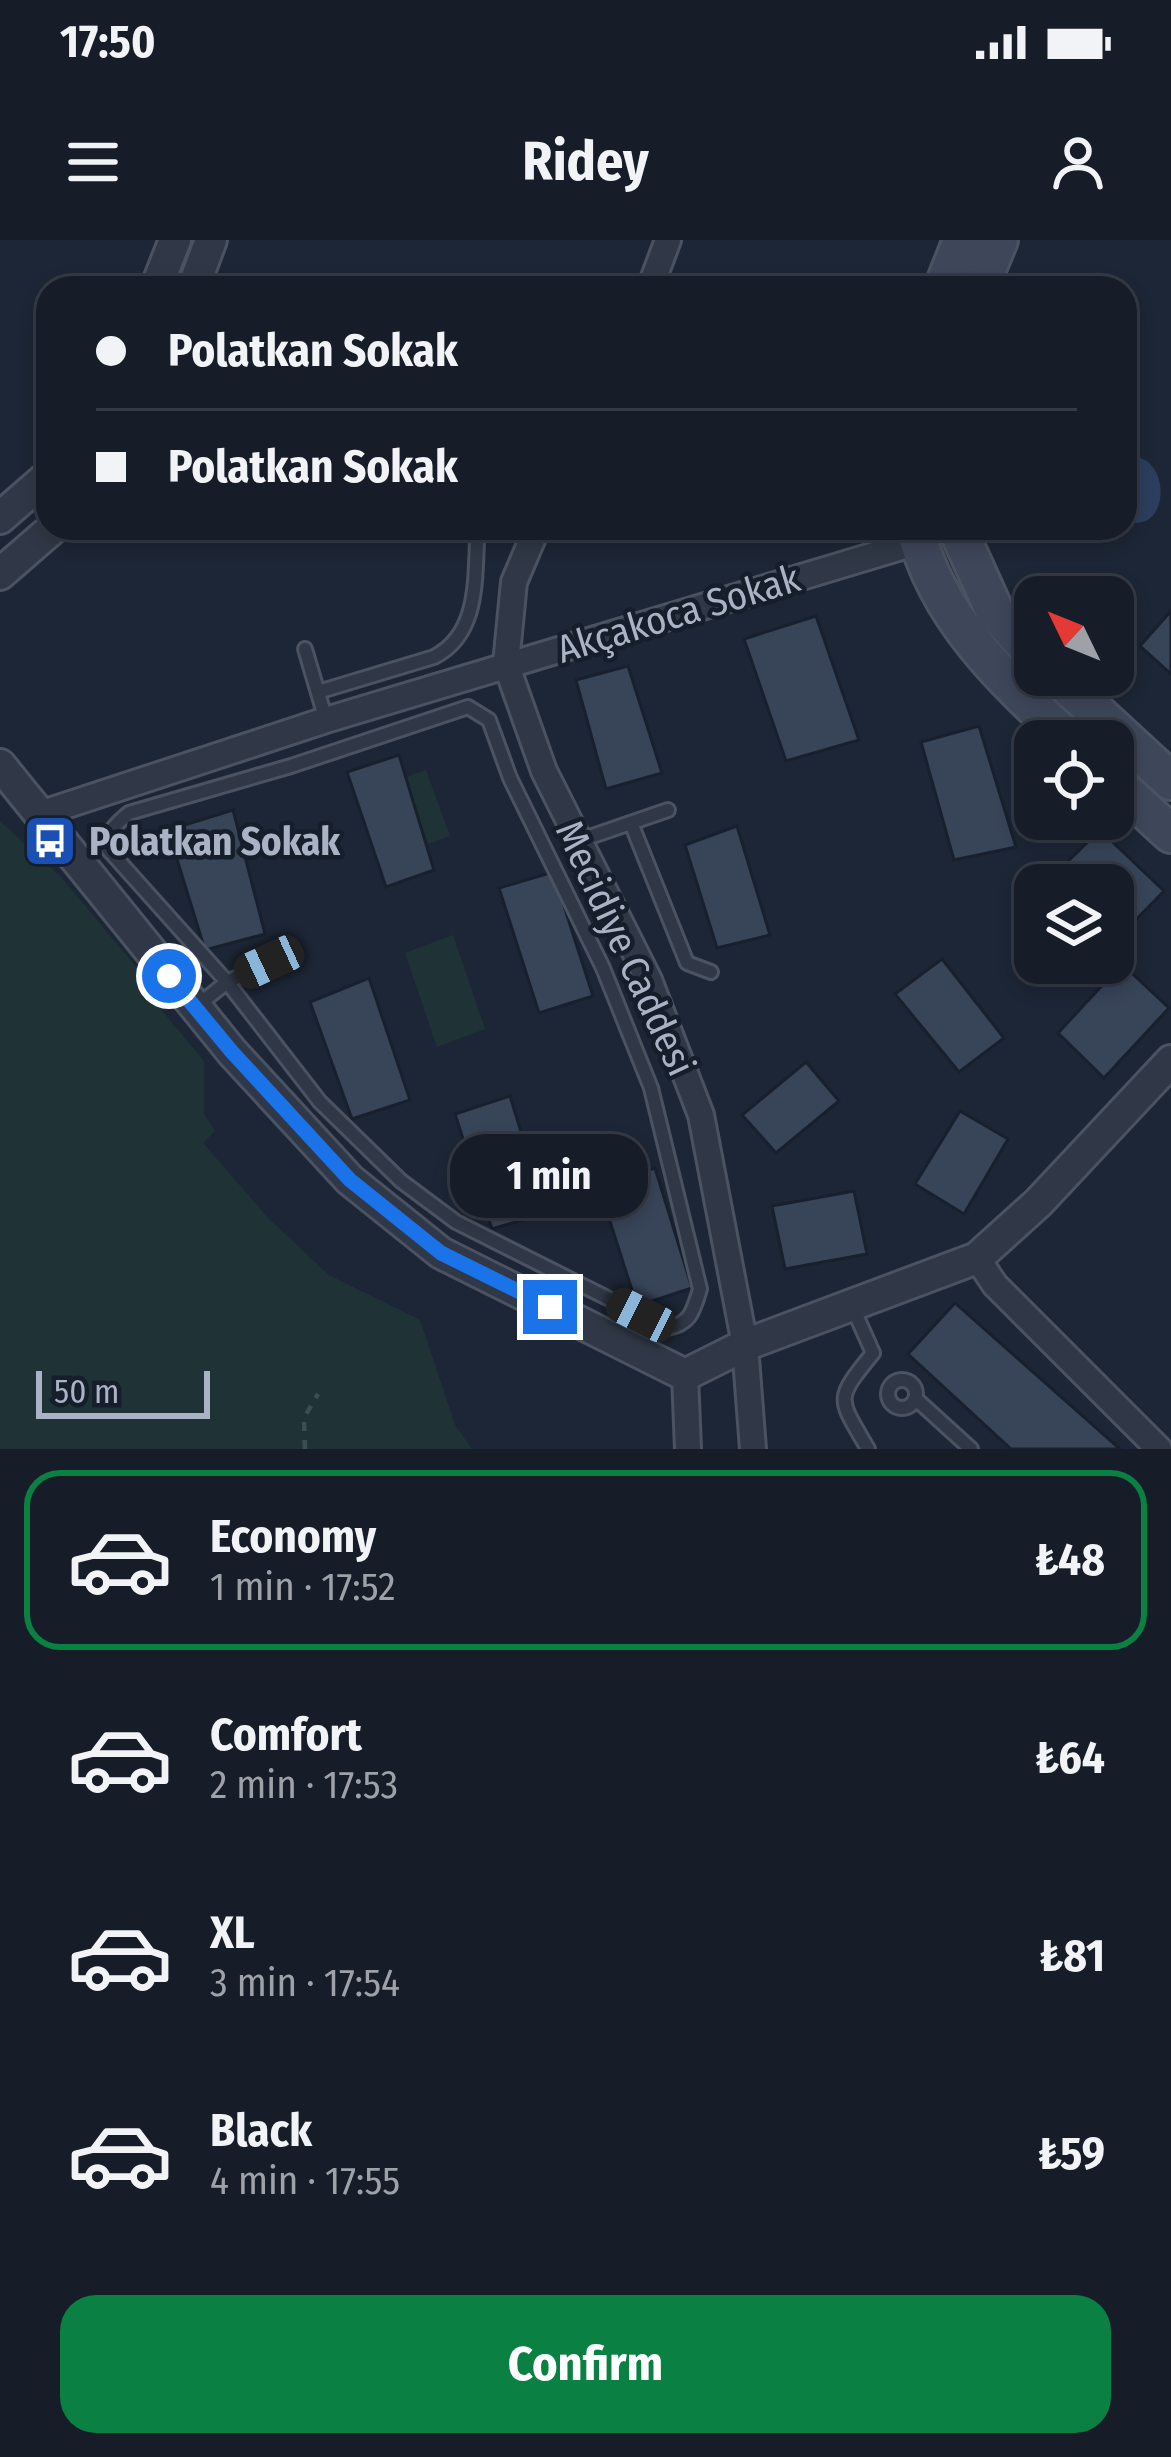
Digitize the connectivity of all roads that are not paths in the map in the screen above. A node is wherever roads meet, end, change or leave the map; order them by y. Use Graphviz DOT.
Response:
graph roads {
  1 [pos="175,240"];
  2 [pos="211,240"];
  3 [pos="668,240"];
  4 [pos="962,240"];
  5 [pos="999,240"];
  6 [pos="161,276"];
  7 [pos="198,276"];
  8 [pos="654,276"];
  9 [pos="948,276"];
  10 [pos="984,276"];
  11 [pos="36,486"];
  12 [pos="0,518"];
  13 [pos="39,540"];
  14 [pos="532,540"];
  15 [pos="900,540"];
  16 [pos="918,540"];
  17 [pos="962,540"];
  18 [pos="477,542"];
  19 [pos="0,574"];
  20 [pos="1014,633"];
  21 [pos="305,650"];
  22 [pos="506,664"];
  23 [pos="318,692"];
  24 [pos="1079,696"];
  25 [pos="326,720"];
  26 [pos="1047,720"];
  27 [pos="0,765"];
  28 [pos="1171,781"];
  29 [pos="0,788"];
  30 [pos="1134,800"];
  31 [pos="668,810"];
  32 [pos="37,815"];
  33 [pos="631,823"];
  34 [pos="1171,834"];
  35 [pos="577,841"];
  36 [pos="269,962"];
  37 [pos="711,972"];
  38 [pos="227,982"];
  39 [pos="196,1008"];
  40 [pos="1171,1061"];
  41 [pos="977,1258"];
  42 [pos="852,1305"];
  43 [pos="745,1345"];
  44 [pos="685,1376"];
  45 [pos="916,1399"];
  46 [pos="688,1449"];
  47 [pos="753,1449"];
  48 [pos="868,1449"];
  49 [pos="971,1449"];
  50 [pos="1159,1449"];
  1 -- 6 [label="street"];
  2 -- 7 [label="street"];
  3 -- 8 [label="street"];
  4 -- 9 [label="main road"];
  5 -- 10 [label="main road"];
  11 -- 12 [label="street"];
  13 -- 19 [label="street"];
  14 -- 22 [label="street, Mecidiye Caddesi"];
  15 -- 22 [label="street, Akçakoca Sokak"];
  16 -- 26 [label="main road"];
  17 -- 20 [label="main road"];
  18 -- 23 [label="lane"];
  21 -- 23 [label="lane"];
  22 -- 25 [label="street"];
  22 -- 35 [label="street, Mecidiye Caddesi"];
  23 -- 25 [label="lane"];
  24 -- 28 [label="main road"];
  25 -- 32 [label="street"];
  27 -- 32 [label="street"];
  29 -- 32 [label="street"];
  30 -- 34 [label="main road"];
  31 -- 33 [label="lane"];
  32 -- 39 [label="street"];
  33 -- 35 [label="lane"];
  33 -- 37 [label="lane"];
  35 -- 43 [label="street, Mecidiye Caddesi"];
  36 -- 38 [label="lane"];
  38 -- 38 [label="lane"];
  38 -- 39 [label="lane"];
  39 -- 44 [label="street"];
  40 -- 41 [label="street"];
  41 -- 42 [label="street"];
  41 -- 50 [label="street"];
  42 -- 43 [label="street"];
  42 -- 48 [label="lane"];
  43 -- 44 [label="street"];
  43 -- 47 [label="street, Mecidiye Caddesi"];
  44 -- 46 [label="street"];
  45 -- 49 [label="lane"];
}
